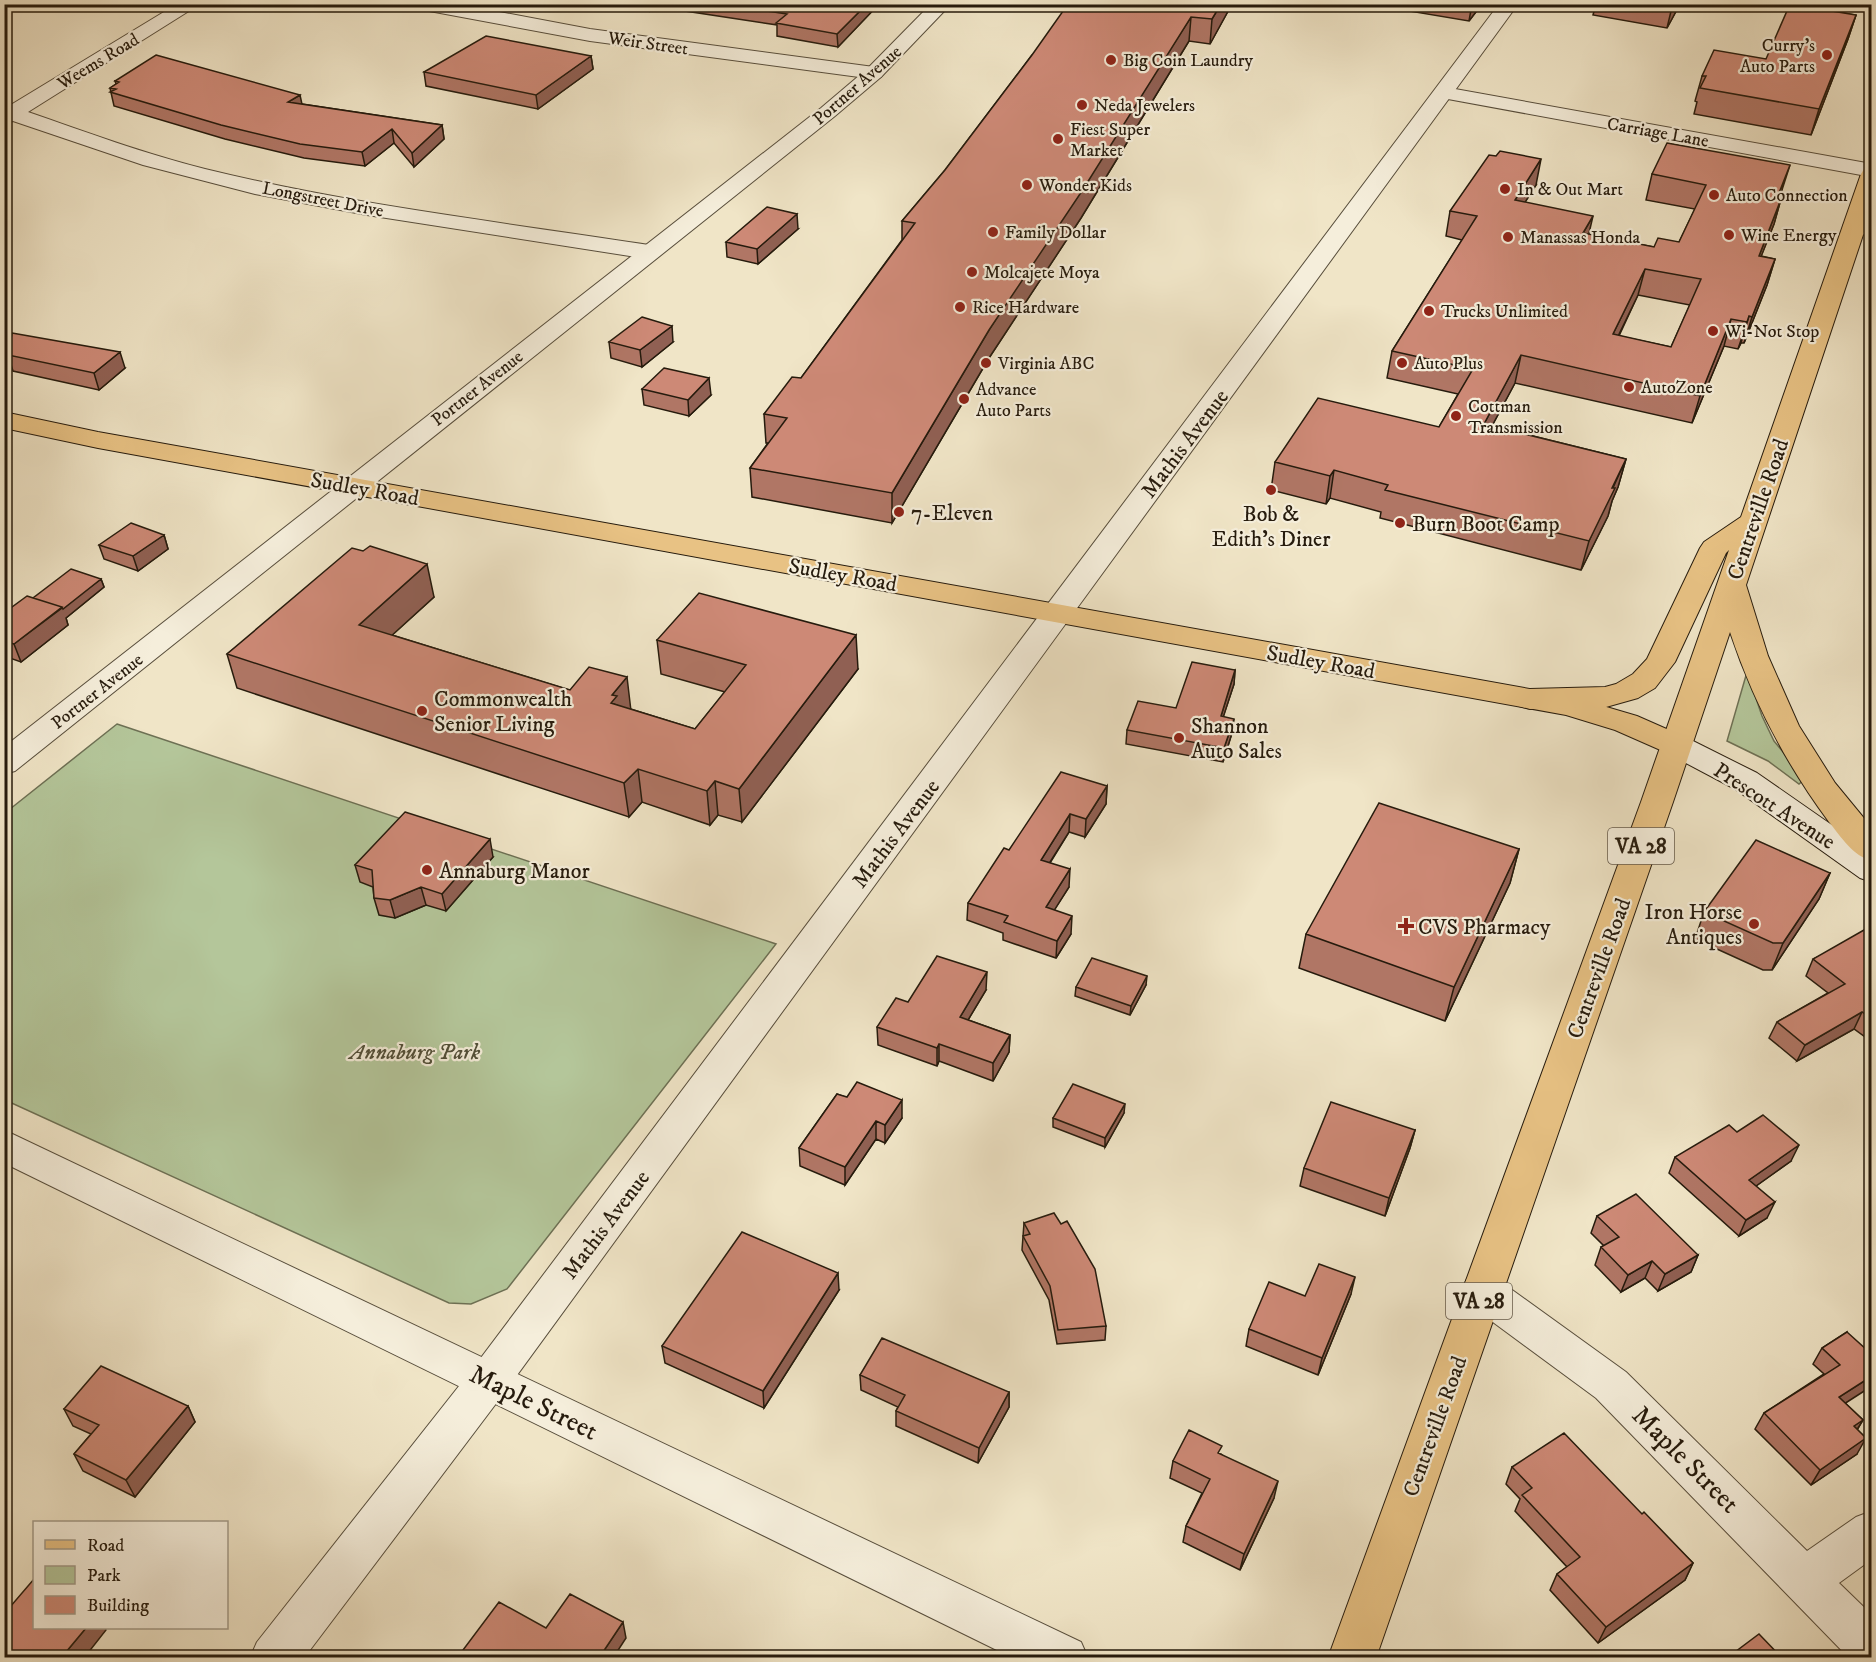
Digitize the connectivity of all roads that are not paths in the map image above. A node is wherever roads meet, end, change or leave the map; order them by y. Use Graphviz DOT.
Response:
graph roads {
  1 [pos="191,4"];
  2 [pos="424,4"];
  3 [pos="942,4"];
  4 [pos="1509,4"];
  5 [pos="874,73"];
  6 [pos="1444,93"];
  7 [pos="7,114"];
  8 [pos="1872,172"];
  9 [pos="1863,228"];
  10 [pos="649,252"];
  11 [pos="4,420"];
  12 [pos="354,486"];
  13 [pos="1753,521"];
  14 [pos="1731,584"];
  15 [pos="1058,614"];
  16 [pos="1530,699"];
  17 [pos="1676,746"];
  18 [pos="4,764"];
  19 [pos="1872,850"];
  20 [pos="1872,870"];
  21 [pos="4,1145"];
  22 [pos="1482,1291"];
  23 [pos="489,1380"];
  24 [pos="1872,1532"];
  25 [pos="1805,1580"];
  26 [pos="1872,1648"];
  27 [pos="274,1658"];
  28 [pos="1064,1658"];
  29 [pos="1352,1658"];
  1 -- 7 [label="street, Weems Road"];
  2 -- 5 [label="street, Weir Street"];
  3 -- 5 [label="street, Portner Avenue"];
  4 -- 6 [label="street, Mathis Avenue"];
  5 -- 10 [label="street, Portner Avenue"];
  6 -- 8 [label="street, Carriage Lane"];
  6 -- 15 [label="street, Mathis Avenue"];
  7 -- 10 [label="street, Longstreet Drive"];
  8 -- 9 [label="main road, Centreville Road / VA 28"];
  9 -- 13 [label="main road, Centreville Road / VA 28"];
  10 -- 12 [label="street, Portner Avenue"];
  11 -- 12 [label="main road, Sudley Road"];
  12 -- 15 [label="main road, Sudley Road"];
  12 -- 18 [label="street, Portner Avenue"];
  13 -- 14 [label="main road, Centreville Road / VA 28"];
  13 -- 16 [label="main road"];
  14 -- 17 [label="main road, Centreville Road / VA 28"];
  14 -- 19 [label="main road"];
  15 -- 16 [label="main road, Sudley Road"];
  15 -- 23 [label="street, Mathis Avenue"];
  16 -- 17 [label="main road, Sudley Road"];
  17 -- 20 [label="street, Prescott Avenue"];
  17 -- 22 [label="main road, Centreville Road / VA 28"];
  21 -- 23 [label="street, Maple Street"];
  22 -- 25 [label="street, Maple Street"];
  22 -- 29 [label="main road, Centreville Road / VA 28"];
  23 -- 27 [label="street, Mathis Avenue"];
  23 -- 28 [label="street, Maple Street"];
  24 -- 25 [label="street"];
  25 -- 26 [label="street, Maple Street"];
}
